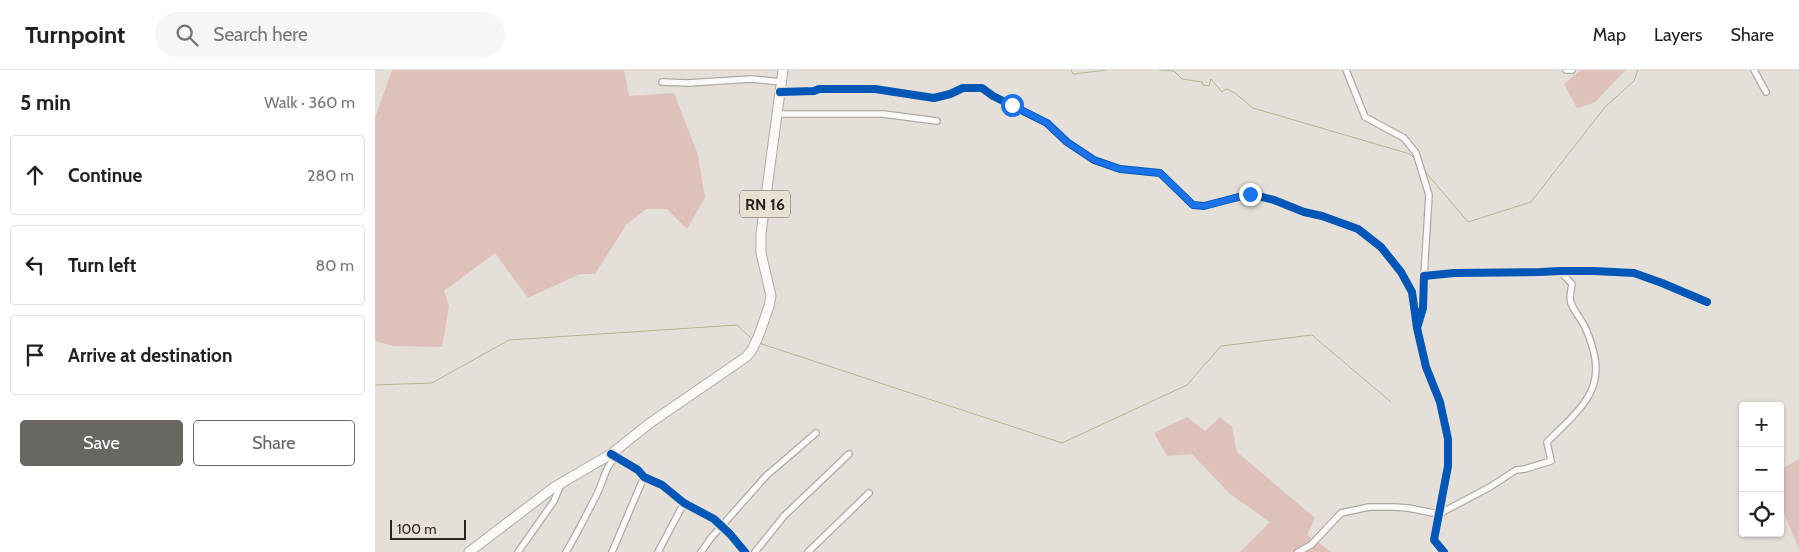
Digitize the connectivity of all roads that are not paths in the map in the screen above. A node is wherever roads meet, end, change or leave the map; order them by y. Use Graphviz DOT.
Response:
graph roads {
  1 [pos="783,70"];
  2 [pos="1346,70"];
  3 [pos="1566,70"];
  4 [pos="1572,70"];
  5 [pos="1754,70"];
  6 [pos="662,82"];
  7 [pos="782,82"];
  8 [pos="780,92"];
  9 [pos="1766,92"];
  10 [pos="777,114"];
  11 [pos="937,121"];
  12 [pos="1560,271"];
  13 [pos="1424,276"];
  14 [pos="1707,302"];
  15 [pos="1417,328"];
  16 [pos="816,433"];
  17 [pos="849,454"];
  18 [pos="614,455"];
  19 [pos="644,477"];
  20 [pos="562,482"];
  21 [pos="869,492"];
  22 [pos="684,503"];
  23 [pos="1439,514"];
  24 [pos="722,526"];
  25 [pos="469,552"];
  26 [pos="518,552"];
  27 [pos="566,552"];
  28 [pos="612,552"];
  29 [pos="659,552"];
  30 [pos="701,552"];
  31 [pos="745,552"];
  32 [pos="755,552"];
  33 [pos="809,552"];
  34 [pos="1298,552"];
  35 [pos="1444,552"];
  1 -- 7 [label="main road, RN 16"];
  2 -- 13 [label="street"];
  3 -- 4 [label="street"];
  5 -- 9 [label="street"];
  6 -- 7 [label="street"];
  7 -- 8 [label="main road, RN 16"];
  8 -- 10 [label="main road, RN 16"];
  8 -- 15 [label="street"];
  10 -- 11 [label="street"];
  10 -- 18 [label="main road, RN 16"];
  12 -- 13 [label="street"];
  12 -- 14 [label="street"];
  12 -- 23 [label="street"];
  13 -- 15 [label="street"];
  15 -- 23 [label="street"];
  16 -- 24 [label="street"];
  17 -- 32 [label="street"];
  18 -- 19 [label="street"];
  18 -- 20 [label="main road, RN 16"];
  18 -- 27 [label="street"];
  19 -- 22 [label="street"];
  19 -- 28 [label="street"];
  20 -- 25 [label="main road, RN 16"];
  20 -- 26 [label="street"];
  21 -- 33 [label="street"];
  22 -- 24 [label="street"];
  22 -- 29 [label="street"];
  23 -- 34 [label="street"];
  23 -- 35 [label="street"];
  24 -- 30 [label="street"];
  24 -- 31 [label="street"];
}
